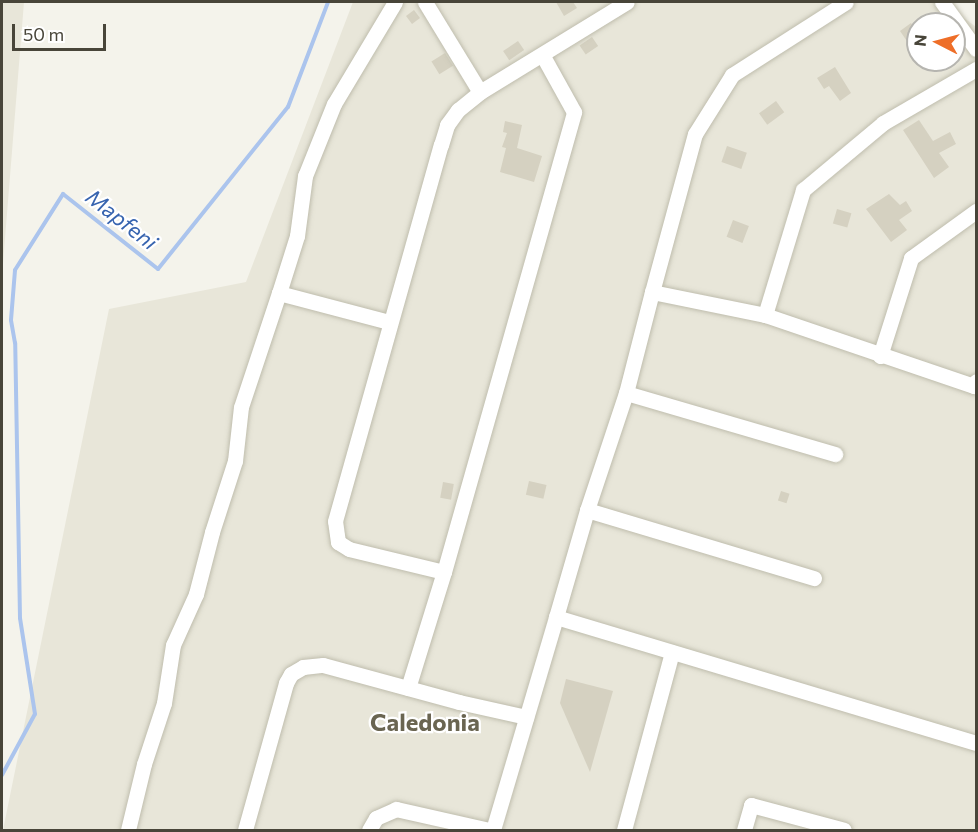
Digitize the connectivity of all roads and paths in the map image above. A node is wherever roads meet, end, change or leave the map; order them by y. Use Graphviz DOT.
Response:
graph roads {
  1 [pos="395,2"];
  2 [pos="425,2"];
  3 [pos="627,2"];
  4 [pos="846,2"];
  5 [pos="942,2"];
  6 [pos="976,49"];
  7 [pos="543,56"];
  8 [pos="976,69"];
  9 [pos="480,92"];
  10 [pos="976,211"];
  11 [pos="652,292"];
  12 [pos="279,293"];
  13 [pos="765,315"];
  14 [pos="389,322"];
  15 [pos="880,356"];
  16 [pos="976,381"];
  17 [pos="626,393"];
  18 [pos="835,454"];
  19 [pos="587,510"];
  20 [pos="444,572"];
  21 [pos="814,578"];
  22 [pos="556,617"];
  23 [pos="672,652"];
  24 [pos="408,688"];
  25 [pos="526,717"];
  26 [pos="976,743"];
  27 [pos="129,831"];
  28 [pos="245,831"];
  29 [pos="369,831"];
  30 [pos="491,831"];
  31 [pos="624,831"];
  32 [pos="744,831"];
  33 [pos="843,831"];
  1 -- 12 [label="street"];
  2 -- 9 [label="street"];
  3 -- 7 [label="street"];
  4 -- 11 [label="street"];
  5 -- 6 [label="street"];
  7 -- 9 [label="street"];
  7 -- 20 [label="street"];
  8 -- 13 [label="street"];
  9 -- 14 [label="street"];
  10 -- 15 [label="street"];
  11 -- 13 [label="street"];
  11 -- 17 [label="street"];
  12 -- 14 [label="street"];
  12 -- 27 [label="street"];
  13 -- 15 [label="street"];
  14 -- 20 [label="street"];
  15 -- 16 [label="street"];
  17 -- 18 [label="street"];
  17 -- 19 [label="street"];
  19 -- 21 [label="street"];
  19 -- 22 [label="street"];
  20 -- 24 [label="street"];
  22 -- 23 [label="street"];
  22 -- 25 [label="street"];
  23 -- 26 [label="street"];
  23 -- 31 [label="street"];
  24 -- 25 [label="street"];
  24 -- 28 [label="street"];
  25 -- 30 [label="street"];
  29 -- 30 [label="street"];
  32 -- 33 [label="street"];
}
